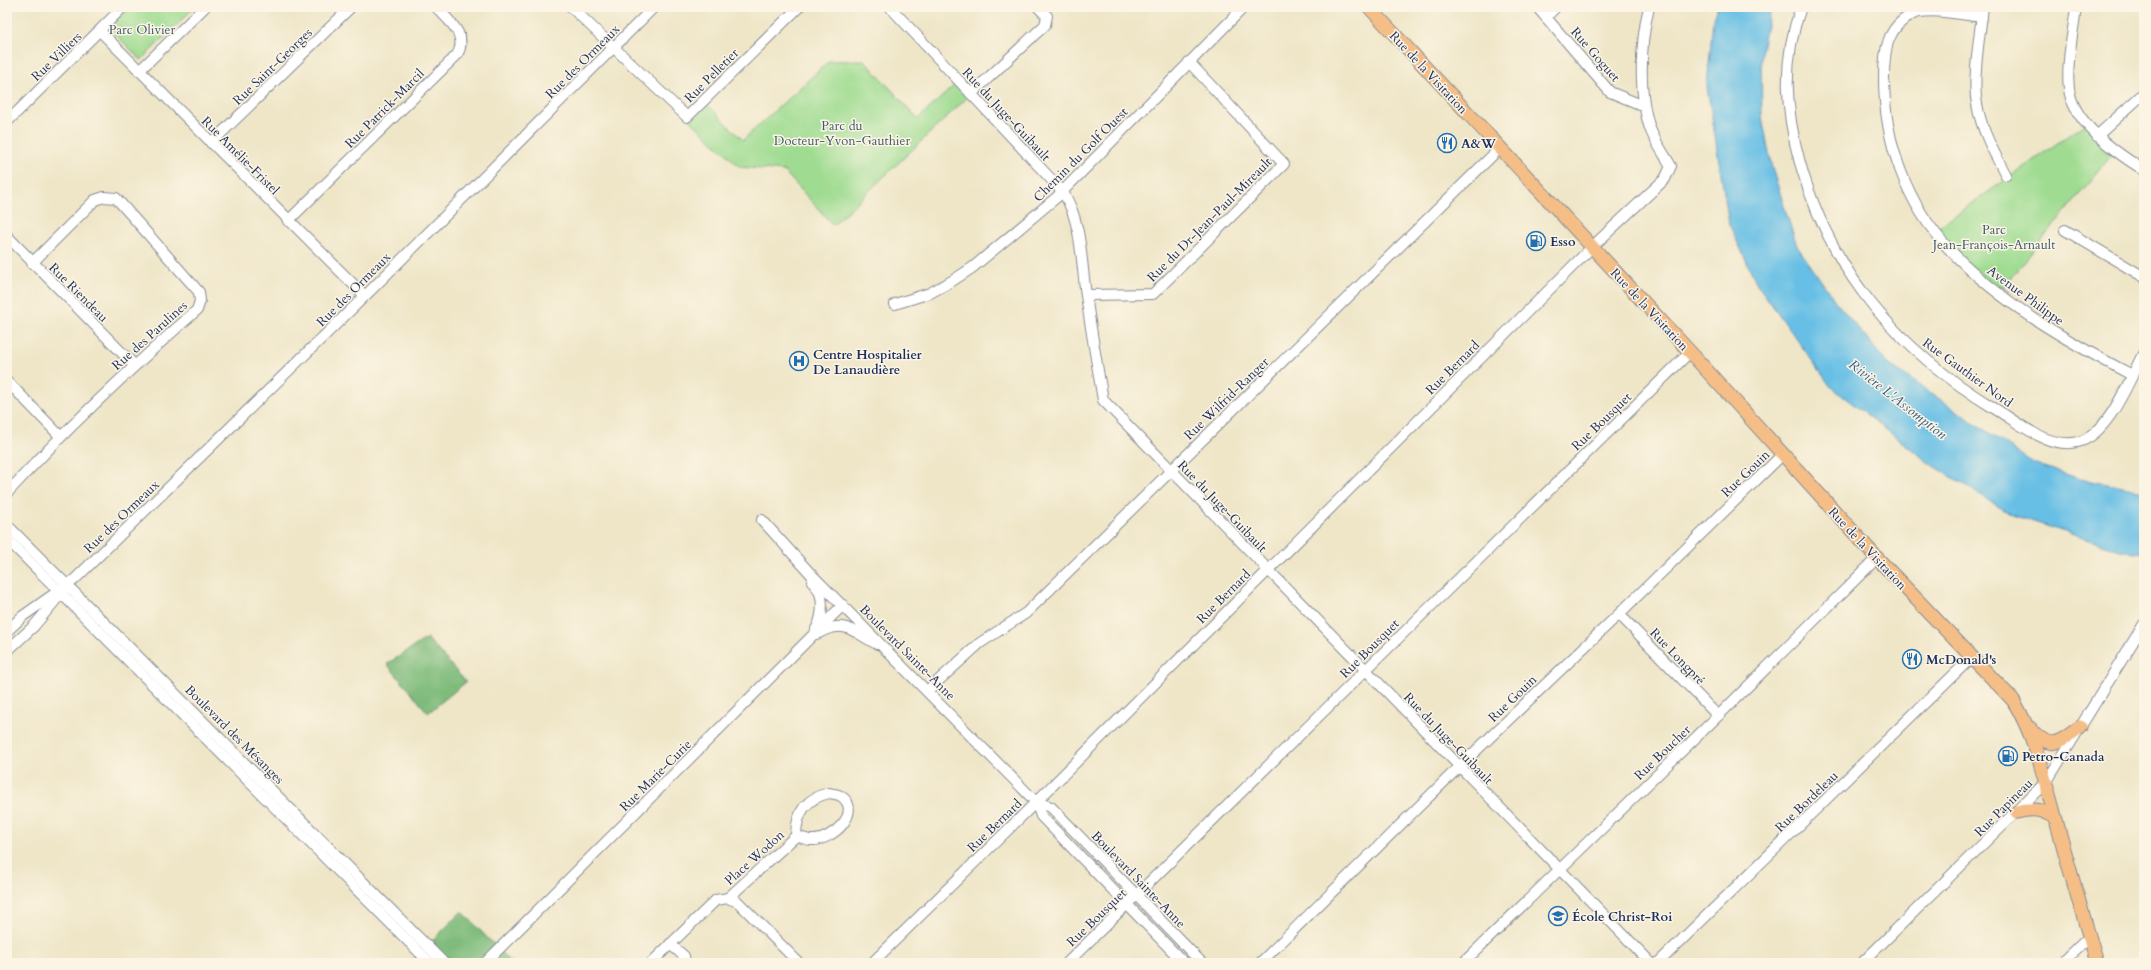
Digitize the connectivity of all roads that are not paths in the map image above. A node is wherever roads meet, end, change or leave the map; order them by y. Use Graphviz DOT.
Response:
graph roads {
  1 [pos="123,7"];
  2 [pos="204,7"];
  3 [pos="352,7"];
  4 [pos="436,7"];
  5 [pos="571,7"];
  6 [pos="654,7"];
  7 [pos="799,7"];
  8 [pos="890,7"];
  9 [pos="1038,7"];
  10 [pos="1244,7"];
  11 [pos="1369,7"];
  12 [pos="1537,7"];
  13 [pos="1556,7"];
  14 [pos="1648,7"];
  15 [pos="1801,7"];
  16 [pos="2076,7"];
  17 [pos="1982,12"];
  18 [pos="1546,17"];
  19 [pos="100,31"];
  20 [pos="614,48"];
  21 [pos="1189,62"];
  22 [pos="139,71"];
  23 [pos="2144,93"];
  24 [pos="971,94"];
  25 [pos="1644,106"];
  26 [pos="7,122"];
  27 [pos="2097,136"];
  28 [pos="211,143"];
  29 [pos="1500,148"];
  30 [pos="2144,170"];
  31 [pos="2006,175"];
  32 [pos="1063,192"];
  33 [pos="288,221"];
  34 [pos="2065,230"];
  35 [pos="7,236"];
  36 [pos="1592,247"];
  37 [pos="32,263"];
  38 [pos="2144,277"];
  39 [pos="1086,295"];
  40 [pos="365,296"];
  41 [pos="895,304"];
  42 [pos="1690,352"];
  43 [pos="2144,352"];
  44 [pos="134,365"];
  45 [pos="2132,375"];
  46 [pos="7,381"];
  47 [pos="60,436"];
  48 [pos="1783,454"];
  49 [pos="1170,471"];
  50 [pos="7,493"];
  51 [pos="762,520"];
  52 [pos="7,525"];
  53 [pos="7,539"];
  54 [pos="1876,558"];
  55 [pos="1268,570"];
  56 [pos="813,575"];
  57 [pos="62,590"];
  58 [pos="843,605"];
  59 [pos="1619,614"];
  60 [pos="2144,624"];
  61 [pos="7,631"];
  62 [pos="813,635"];
  63 [pos="804,644"];
  64 [pos="887,650"];
  65 [pos="7,651"];
  66 [pos="1972,657"];
  67 [pos="1365,669"];
  68 [pos="928,690"];
  69 [pos="1718,716"];
  70 [pos="2027,725"];
  71 [pos="2080,727"];
  72 [pos="1459,767"];
  73 [pos="2047,781"];
  74 [pos="1036,802"];
  75 [pos="2017,812"];
  76 [pos="2055,818"];
  77 [pos="796,836"];
  78 [pos="1559,869"];
  79 [pos="1137,896"];
  80 [pos="728,898"];
  81 [pos="1128,905"];
  82 [pos="2090,937"];
  83 [pos="670,944"];
  84 [pos="430,963"];
  85 [pos="444,963"];
  86 [pos="485,963"];
  87 [pos="651,963"];
  88 [pos="685,963"];
  89 [pos="799,963"];
  90 [pos="872,963"];
  91 [pos="1067,963"];
  92 [pos="1184,963"];
  93 [pos="1202,963"];
  94 [pos="1260,963"];
  95 [pos="1463,963"];
  96 [pos="1651,963"];
  97 [pos="1658,963"];
  98 [pos="1862,963"];
  99 [pos="2062,963"];
  100 [pos="2097,963"];
  1 -- 19 [label="street, Rue Villiers"];
  2 -- 22 [label="street"];
  3 -- 28 [label="street, Rue Saint-Georges"];
  4 -- 33 [label="street, Rue Patrick-Marcil"];
  5 -- 20 [label="street, Rue Pelletier"];
  6 -- 20 [label="street, Rue des Ormeaux"];
  7 -- 20 [label="street, Rue Pelletier"];
  8 -- 24 [label="street, Rue du Juge-Guibault"];
  9 -- 24 [label="street"];
  10 -- 21 [label="street, Chemin du Golf Ouest"];
  11 -- 29 [label="main road, Rue de la Visitation"];
  12 -- 18 [label="street, Rue Goguet"];
  13 -- 18 [label="street"];
  14 -- 25 [label="street"];
  15 -- 45 [label="street, Rue Gauthier Nord"];
  16 -- 27 [label="street"];
  17 -- 31 [label="street"];
  17 -- 45 [label="street, Avenue Philippe"];
  18 -- 25 [label="street, Rue Goguet"];
  19 -- 22 [label="street, Rue Amélie-Fristel"];
  19 -- 26 [label="street, Rue Villiers"];
  20 -- 40 [label="street, Rue des Ormeaux"];
  21 -- 32 [label="street, Chemin du Golf Ouest"];
  21 -- 39 [label="street, Rue du Dr-Jean-Paul-Mireault"];
  22 -- 28 [label="street, Rue Amélie-Fristel"];
  23 -- 27 [label="street"];
  24 -- 32 [label="street, Rue du Juge-Guibault"];
  25 -- 36 [label="street, Rue Bernard"];
  27 -- 30 [label="street"];
  28 -- 33 [label="street, Rue Amélie-Fristel"];
  29 -- 36 [label="main road, Rue de la Visitation"];
  29 -- 49 [label="street, Rue Wilfrid-Ranger"];
  32 -- 39 [label="street, Rue du Juge-Guibault"];
  32 -- 41 [label="street, Chemin du Golf Ouest"];
  33 -- 40 [label="street, Rue Amélie-Fristel"];
  34 -- 38 [label="street"];
  35 -- 37 [label="street, Rue Riendeau"];
  36 -- 42 [label="main road, Rue de la Visitation"];
  36 -- 55 [label="street, Rue Bernard"];
  37 -- 44 [label="street, Rue Riendeau"];
  37 -- 44 [label="street, Rue des Parulines"];
  39 -- 49 [label="street, Rue du Juge-Guibault"];
  40 -- 57 [label="street, Rue des Ormeaux"];
  42 -- 48 [label="main road, Rue de la Visitation"];
  42 -- 67 [label="street, Rue Bousquet"];
  43 -- 45 [label="street"];
  44 -- 47 [label="street, Rue des Parulines"];
  46 -- 47 [label="street"];
  47 -- 50 [label="street, Rue des Parulines"];
  48 -- 54 [label="main road, Rue de la Visitation"];
  48 -- 59 [label="street, Rue Gouin"];
  49 -- 55 [label="street, Rue du Juge-Guibault"];
  49 -- 68 [label="street, Rue Wilfrid-Ranger"];
  51 -- 56 [label="street, Boulevard Sainte-Anne"];
  52 -- 57 [label="street, Boulevard des Mésanges"];
  53 -- 57 [label="street, Boulevard des Mésanges"];
  54 -- 66 [label="main road, Rue de la Visitation"];
  54 -- 69 [label="street, Rue Boucher"];
  55 -- 67 [label="street, Rue du Juge-Guibault"];
  55 -- 74 [label="street, Rue Bernard"];
  56 -- 58 [label="street, Boulevard Sainte-Anne"];
  56 -- 62 [label="street"];
  57 -- 61 [label="street, Rue des Ormeaux"];
  57 -- 65 [label="street, Rue des Ormeaux"];
  57 -- 84 [label="street, Boulevard des Mésanges"];
  57 -- 85 [label="street, Boulevard des Mésanges"];
  58 -- 62 [label="street, Rue Marie-Curie"];
  58 -- 64 [label="street, Boulevard Sainte-Anne"];
  59 -- 69 [label="street, Rue Longpré"];
  59 -- 72 [label="street, Rue Gouin"];
  60 -- 71 [label="street, Rue Papineau"];
  62 -- 63 [label="street, Rue Marie-Curie"];
  63 -- 64 [label="street"];
  63 -- 86 [label="street, Rue Marie-Curie"];
  64 -- 68 [label="street, Boulevard Sainte-Anne"];
  66 -- 70 [label="main road, Rue de la Visitation"];
  66 -- 97 [label="street, Rue Bordeleau"];
  67 -- 72 [label="street, Rue du Juge-Guibault"];
  67 -- 79 [label="street, Rue Bousquet"];
  68 -- 74 [label="street, Boulevard Sainte-Anne"];
  69 -- 78 [label="street, Rue Boucher"];
  70 -- 71 [label="main road"];
  70 -- 73 [label="main road"];
  71 -- 73 [label="street, Rue Papineau"];
  72 -- 78 [label="street, Rue du Juge-Guibault"];
  72 -- 94 [label="street, Rue Gouin"];
  73 -- 75 [label="street, Rue Papineau"];
  73 -- 76 [label="main road"];
  74 -- 79 [label="street, Boulevard Sainte-Anne"];
  74 -- 81 [label="street, Boulevard Sainte-Anne"];
  74 -- 90 [label="street, Rue Bernard"];
  75 -- 76 [label="main road"];
  75 -- 98 [label="street, Rue Papineau"];
  76 -- 82 [label="main road"];
  77 -- 77 [label="street, Place Wodon"];
  77 -- 80 [label="street, Place Wodon"];
  78 -- 95 [label="street, Rue Boucher"];
  78 -- 96 [label="street, Rue du Juge-Guibault"];
  79 -- 81 [label="street, Rue Bousquet"];
  79 -- 93 [label="street, Boulevard Sainte-Anne"];
  80 -- 83 [label="street, Place Wodon"];
  80 -- 89 [label="street"];
  81 -- 91 [label="street, Rue Bousquet"];
  81 -- 92 [label="street, Boulevard Sainte-Anne"];
  82 -- 99 [label="street"];
  82 -- 100 [label="main road"];
  83 -- 87 [label="street, Place Wodon"];
  83 -- 88 [label="street"];
}
